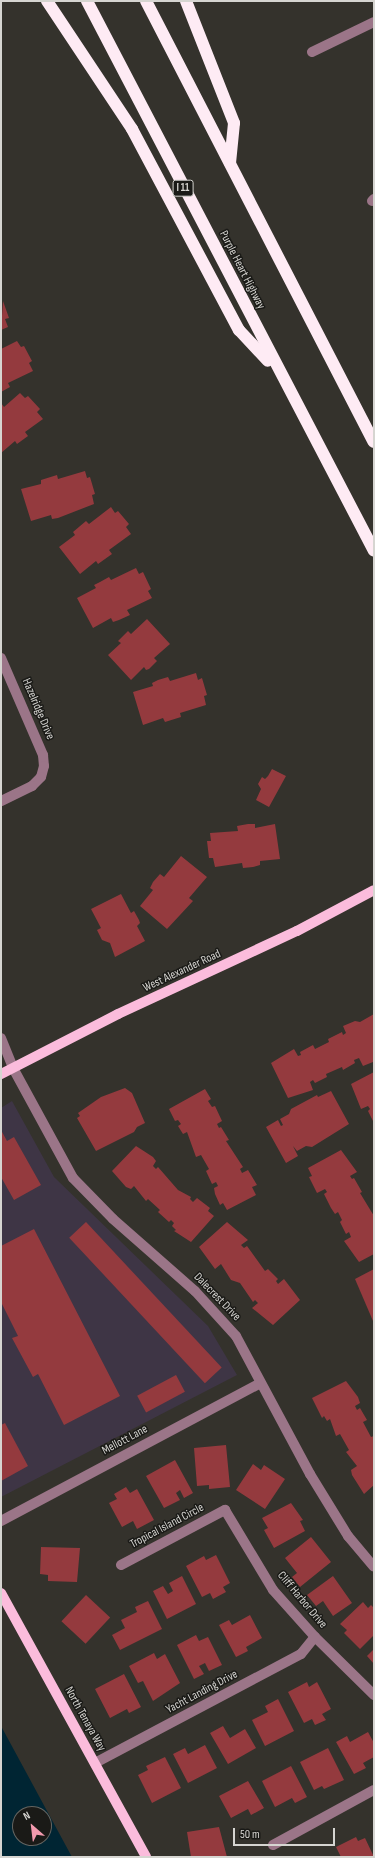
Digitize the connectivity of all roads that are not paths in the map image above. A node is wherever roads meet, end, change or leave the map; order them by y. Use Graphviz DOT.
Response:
graph roads {
  1 [pos="47,1"];
  2 [pos="87,1"];
  3 [pos="146,1"];
  4 [pos="186,1"];
  5 [pos="374,22"];
  6 [pos="312,52"];
  7 [pos="230,163"];
  8 [pos="280,374"];
  9 [pos="374,442"];
  10 [pos="374,551"];
  11 [pos="1,658"];
  12 [pos="1,801"];
  13 [pos="374,890"];
  14 [pos="1,1038"];
  15 [pos="13,1068"];
  16 [pos="1,1074"];
  17 [pos="261,1383"];
  18 [pos="225,1510"];
  19 [pos="1,1521"];
  20 [pos="121,1565"];
  21 [pos="374,1567"];
  22 [pos="1,1594"];
  23 [pos="315,1637"];
  24 [pos="374,1695"];
  25 [pos="95,1763"];
  26 [pos="374,1790"];
  27 [pos="273,1845"];
  28 [pos="146,1857"];
  1 -- 8 [label="highway"];
  2 -- 8 [label="highway, Purple Heart Highway / I 11"];
  3 -- 7 [label="highway"];
  4 -- 7 [label="highway"];
  5 -- 6 [label="street"];
  7 -- 9 [label="highway"];
  8 -- 10 [label="highway, Purple Heart Highway / I 11"];
  11 -- 12 [label="street, Hazelridge Drive"];
  13 -- 15 [label="main road, West Alexander Road"];
  14 -- 15 [label="street, Dalecrest Drive"];
  15 -- 16 [label="main road, West Alexander Road"];
  15 -- 17 [label="street, Dalecrest Drive"];
  17 -- 19 [label="street, Mellott Lane"];
  17 -- 21 [label="street, Dalecrest Drive"];
  18 -- 20 [label="street, Tropical Island Circle"];
  18 -- 23 [label="street, Cliff Harbor Drive"];
  22 -- 25 [label="main road, North Tenaya Way"];
  23 -- 24 [label="street, Cliff Harbor Drive"];
  23 -- 25 [label="street, Yacht Landing Drive"];
  25 -- 28 [label="main road, North Tenaya Way"];
  26 -- 27 [label="street"];
}
